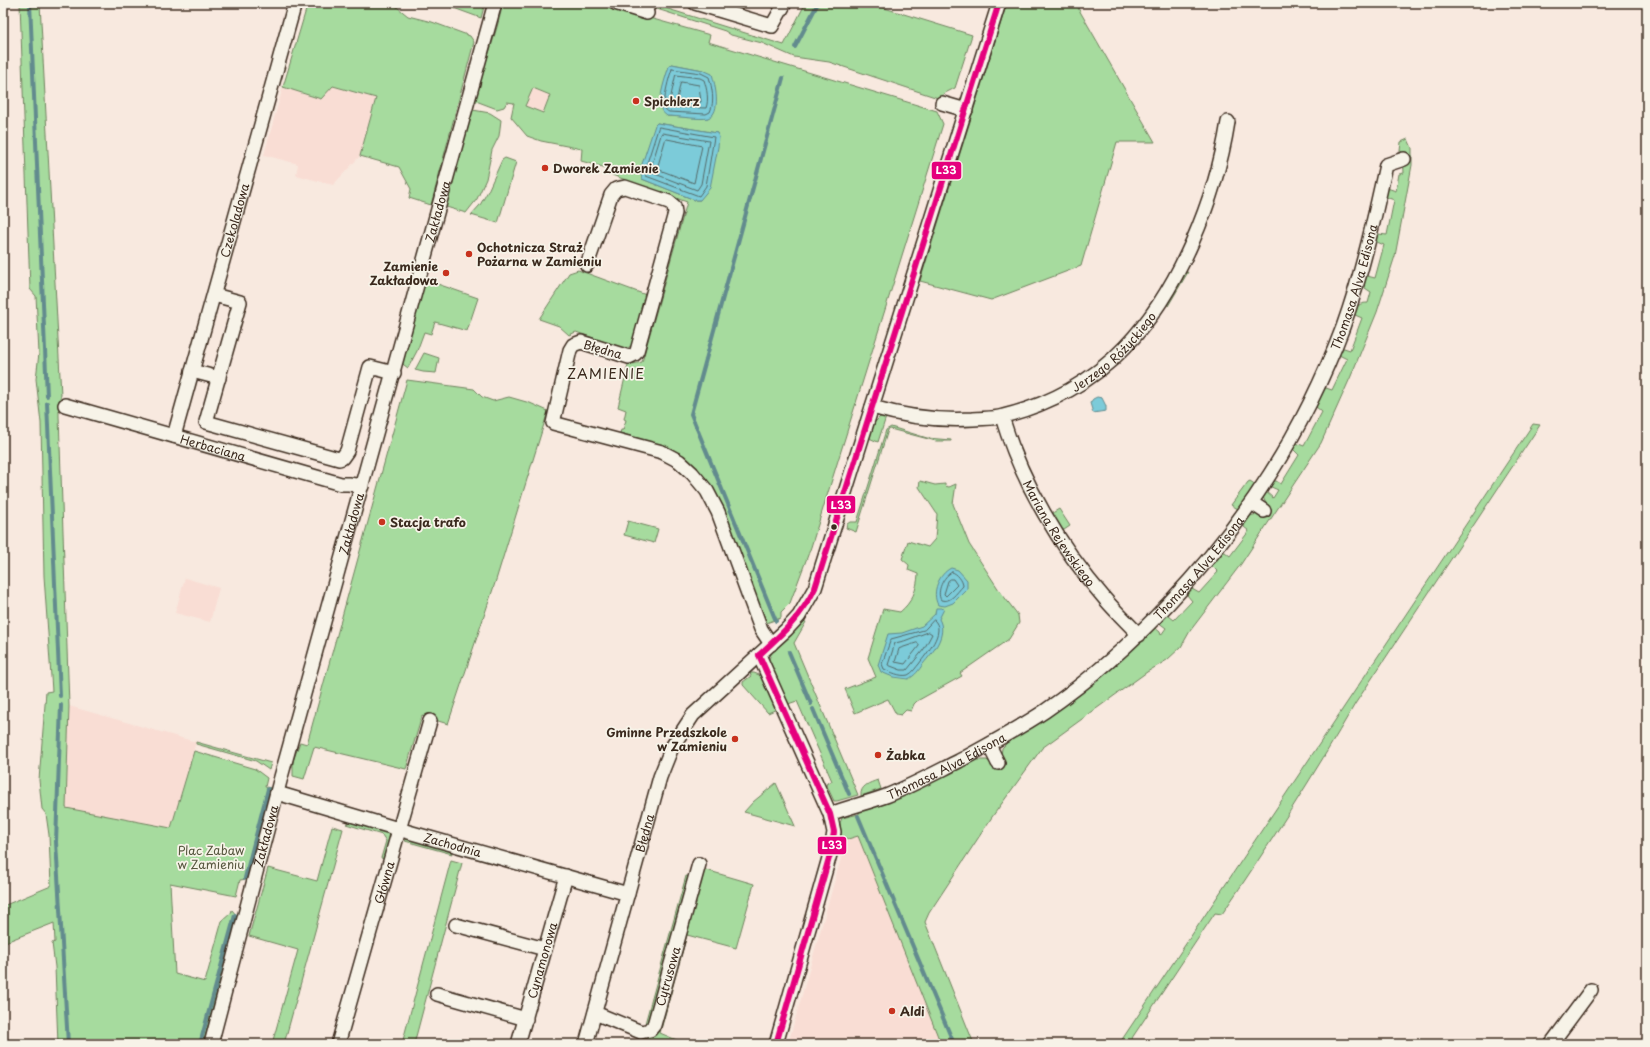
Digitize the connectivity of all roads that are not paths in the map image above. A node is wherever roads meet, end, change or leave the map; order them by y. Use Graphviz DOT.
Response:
graph roads {
  1 [pos="295,3"];
  2 [pos="495,3"];
  3 [pos="615,3"];
  4 [pos="695,3"];
  5 [pos="784,3"];
  6 [pos="999,3"];
  7 [pos="649,6"];
  8 [pos="942,103"];
  9 [pos="966,110"];
  10 [pos="1228,122"];
  11 [pos="1404,159"];
  12 [pos="587,265"];
  13 [pos="214,295"];
  14 [pos="192,371"];
  15 [pos="394,373"];
  16 [pos="219,378"];
  17 [pos="65,405"];
  18 [pos="872,407"];
  19 [pos="1002,417"];
  20 [pos="174,436"];
  21 [pos="362,486"];
  22 [pos="1252,503"];
  23 [pos="1264,511"];
  24 [pos="1139,635"];
  25 [pos="771,644"];
  26 [pos="759,655"];
  27 [pos="430,721"];
  28 [pos="989,745"];
  29 [pos="998,763"];
  30 [pos="277,793"];
  31 [pos="830,814"];
  32 [pos="399,829"];
  33 [pos="699,864"];
  34 [pos="566,876"];
  35 [pos="628,894"];
  36 [pos="456,924"];
  37 [pos="545,949"];
  38 [pos="1591,990"];
  39 [pos="437,994"];
  40 [pos="595,1013"];
  41 [pos="526,1018"];
  42 [pos="210,1044"];
  43 [pos="338,1044"];
  44 [pos="518,1044"];
  45 [pos="586,1044"];
  46 [pos="776,1044"];
  47 [pos="1551,1044"];
  1 -- 13 [label="street, Czekoladowa"];
  2 -- 15 [label="street, Zakładowa"];
  3 -- 7 [label="street"];
  4 -- 5 [label="street"];
  6 -- 9 [label="street, Błędna"];
  8 -- 9 [label="street"];
  9 -- 18 [label="street, Błędna"];
  10 -- 19 [label="street, Jerzego Różyckiego"];
  11 -- 22 [label="street, Thomasa Alva Edisona"];
  12 -- 25 [label="street, Błędna"];
  13 -- 14 [label="street, Czekoladowa"];
  13 -- 16 [label="street"];
  14 -- 16 [label="street"];
  14 -- 20 [label="street, Czekoladowa"];
  15 -- 16 [label="street"];
  15 -- 21 [label="street, Zakładowa"];
  17 -- 20 [label="street, Herbaciana"];
  18 -- 19 [label="street, Jerzego Różyckiego"];
  18 -- 25 [label="street, Błędna"];
  19 -- 24 [label="street, Mariana Rejewskiego"];
  20 -- 21 [label="street, Herbaciana"];
  21 -- 30 [label="street, Zakładowa"];
  22 -- 23 [label="street"];
  22 -- 24 [label="street, Thomasa Alva Edisona"];
  24 -- 28 [label="street, Thomasa Alva Edisona"];
  25 -- 26 [label="street, Błędna"];
  26 -- 31 [label="street"];
  26 -- 35 [label="street, Błędna"];
  27 -- 32 [label="street, Główna"];
  28 -- 29 [label="street"];
  28 -- 31 [label="street, Thomasa Alva Edisona"];
  30 -- 32 [label="street, Zachodnia"];
  30 -- 42 [label="street, Zakładowa"];
  31 -- 46 [label="street"];
  32 -- 34 [label="street, Zachodnia"];
  32 -- 43 [label="street, Główna"];
  33 -- 40 [label="street, Cytrusowa"];
  34 -- 35 [label="street, Zachodnia"];
  34 -- 37 [label="street, Cynamonowa"];
  35 -- 40 [label="street, Błędna"];
  36 -- 37 [label="street"];
  37 -- 41 [label="street, Cynamonowa"];
  38 -- 47 [label="street"];
  39 -- 41 [label="street"];
  40 -- 45 [label="street, Błędna"];
  41 -- 44 [label="street, Cynamonowa"];
}
